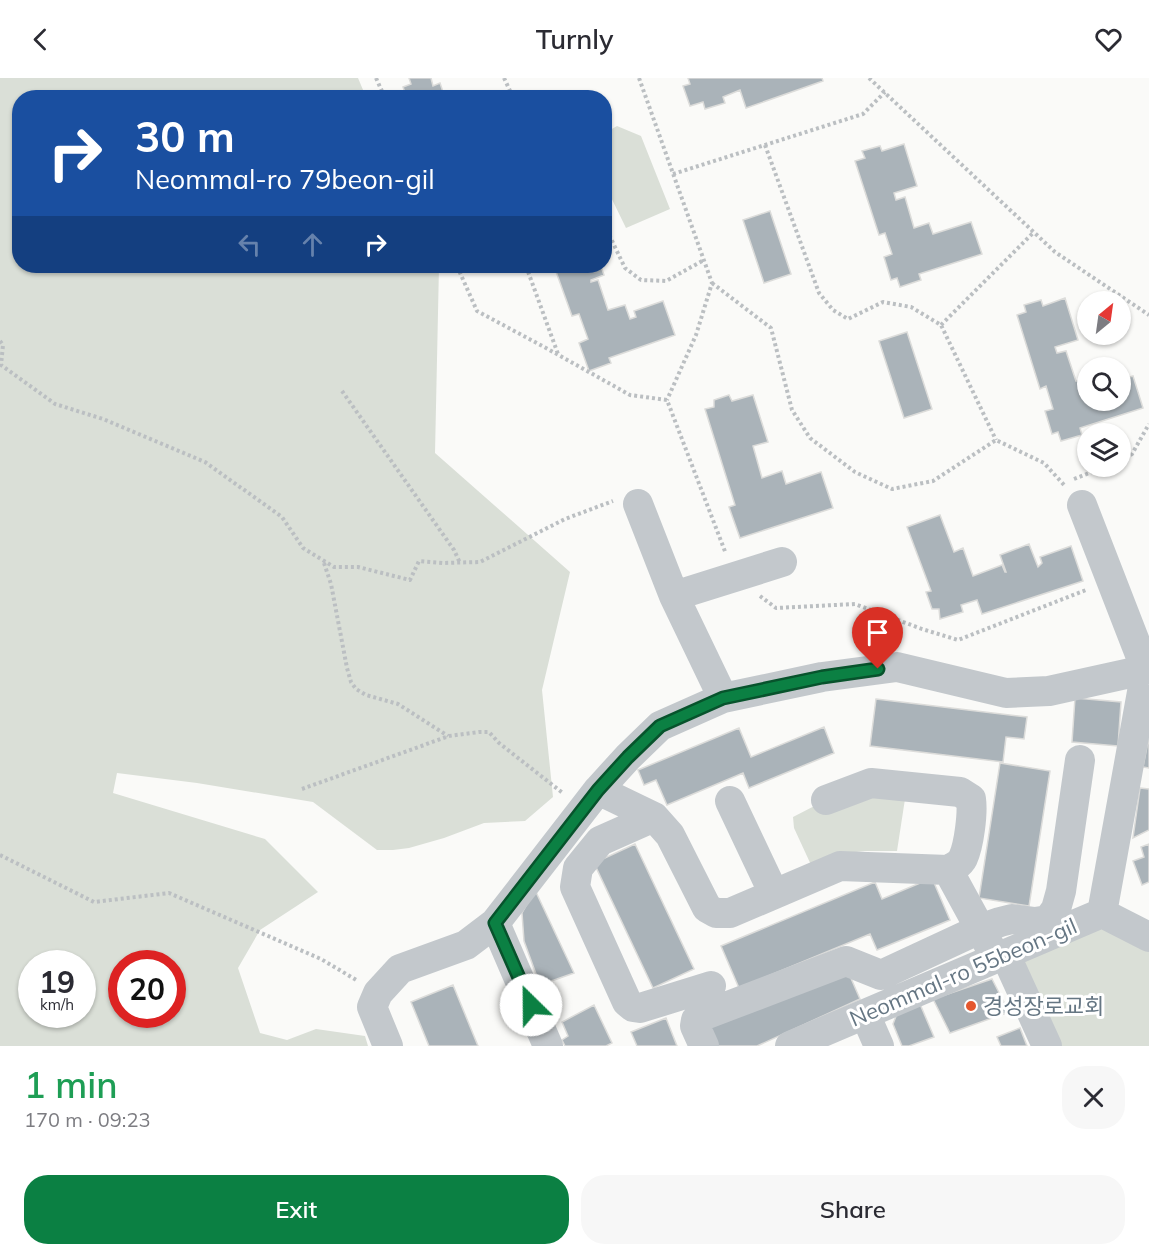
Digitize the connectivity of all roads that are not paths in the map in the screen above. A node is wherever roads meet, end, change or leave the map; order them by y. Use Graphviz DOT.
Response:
graph roads {
  1 [pos="1072,494"];
  2 [pos="638,504"];
  3 [pos="782,562"];
  4 [pos="674,596"];
  5 [pos="1147,669"];
  6 [pos="723,698"];
  7 [pos="1080,760"];
  8 [pos="590,800"];
  9 [pos="826,800"];
  10 [pos="730,801"];
  11 [pos="654,817"];
  12 [pos="948,870"];
  13 [pos="774,894"];
  14 [pos="1102,913"];
  15 [pos="495,923"];
  16 [pos="980,929"];
  17 [pos="1149,938"];
  18 [pos="1000,956"];
  19 [pos="711,986"];
  20 [pos="865,1014"];
  21 [pos="388,1046"];
  22 [pos="548,1046"];
  23 [pos="704,1046"];
  24 [pos="790,1046"];
  25 [pos="879,1046"];
  26 [pos="1047,1046"];
  1 -- 5 [label="lane"];
  2 -- 4 [label="lane"];
  3 -- 4 [label="lane"];
  4 -- 6 [label="lane"];
  5 -- 6 [label="lane"];
  5 -- 14 [label="lane, Neommal-ro 55beon-gil"];
  6 -- 8 [label="lane"];
  7 -- 16 [label="lane"];
  8 -- 11 [label="lane"];
  8 -- 15 [label="lane"];
  9 -- 12 [label="lane"];
  10 -- 13 [label="lane"];
  11 -- 13 [label="lane"];
  11 -- 19 [label="lane"];
  12 -- 13 [label="lane"];
  12 -- 16 [label="lane"];
  14 -- 17 [label="lane, Neommal-ro 55beon-gil"];
  14 -- 18 [label="lane, Neommal-ro 55beon-gil"];
  15 -- 21 [label="lane"];
  15 -- 22 [label="lane"];
  16 -- 18 [label="lane"];
  16 -- 23 [label="lane"];
  18 -- 20 [label="lane, Neommal-ro 55beon-gil"];
  18 -- 26 [label="lane"];
  20 -- 24 [label="lane, Neommal-ro 55beon-gil"];
  20 -- 25 [label="lane"];
}
